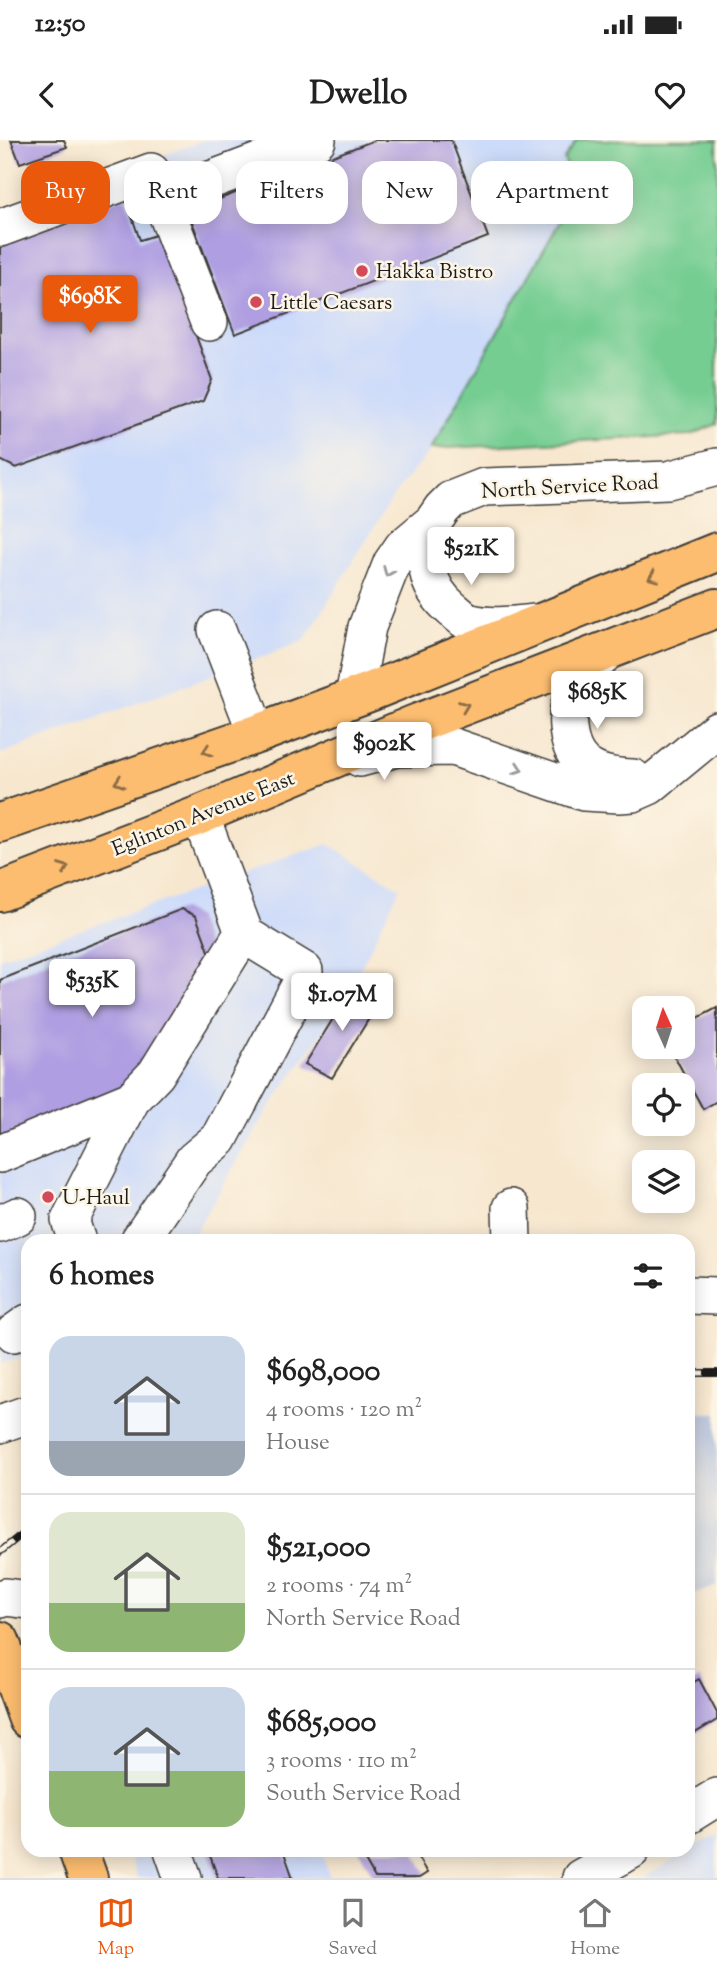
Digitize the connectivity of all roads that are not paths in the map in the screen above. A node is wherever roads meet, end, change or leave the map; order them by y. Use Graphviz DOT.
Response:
graph roads {
  1 [pos="317,140"];
  2 [pos="222,176"];
  3 [pos="124,182"];
  4 [pos="170,224"];
  5 [pos="0,228"];
  6 [pos="209,322"];
  7 [pos="717,467"];
  8 [pos="433,522"];
  9 [pos="717,552"];
  10 [pos="717,608"];
  11 [pos="537,623"];
  12 [pos="217,630"];
  13 [pos="607,651"];
  14 [pos="354,698"];
  15 [pos="717,730"];
  16 [pos="257,734"];
  17 [pos="311,770"];
  18 [pos="662,777"];
  19 [pos="200,815"];
  20 [pos="0,823"];
  21 [pos="0,892"];
  22 [pos="245,935"];
  23 [pos="131,1100"];
  24 [pos="0,1154"];
  25 [pos="75,1234"];
  26 [pos="144,1234"];
  27 [pos="695,1295"];
  28 [pos="717,1296"];
  29 [pos="21,1416"];
  30 [pos="0,1424"];
  31 [pos="0,1599"];
  32 [pos="21,1599"];
  33 [pos="0,1641"];
  34 [pos="21,1699"];
  35 [pos="717,1797"];
  36 [pos="695,1811"];
  37 [pos="80,1857"];
  38 [pos="176,1857"];
  39 [pos="618,1857"];
  40 [pos="88,1878"];
  41 [pos="183,1878"];
  42 [pos="581,1878"];
  1 -- 2 [label="street"];
  3 -- 5 [label="street"];
  4 -- 6 [label="street"];
  7 -- 8 [label="street, North Service Road"];
  8 -- 11 [label="street"];
  8 -- 14 [label="street, North Service Road, one-way"];
  9 -- 11 [label="main road, one-way"];
  10 -- 13 [label="main road, Eglinton Avenue East"];
  11 -- 14 [label="main road"];
  12 -- 16 [label="street"];
  17 -- 13 [label="main road, Eglinton Avenue East, one-way"];
  13 -- 18 [label="street"];
  14 -- 16 [label="main road"];
  15 -- 18 [label="street"];
  16 -- 20 [label="main road, one-way"];
  17 -- 18 [label="street, one-way"];
  17 -- 19 [label="main road, Eglinton Avenue East"];
  21 -- 19 [label="main road, Eglinton Avenue East, one-way"];
  19 -- 22 [label="street"];
  22 -- 23 [label="street"];
  22 -- 26 [label="street"];
  23 -- 24 [label="street"];
  23 -- 25 [label="street"];
  27 -- 28 [label="street"];
  29 -- 30 [label="street"];
  31 -- 32 [label="street"];
  33 -- 34 [label="main road"];
  35 -- 36 [label="street"];
  37 -- 40 [label="main road"];
  38 -- 41 [label="street"];
  39 -- 42 [label="street"];
}
